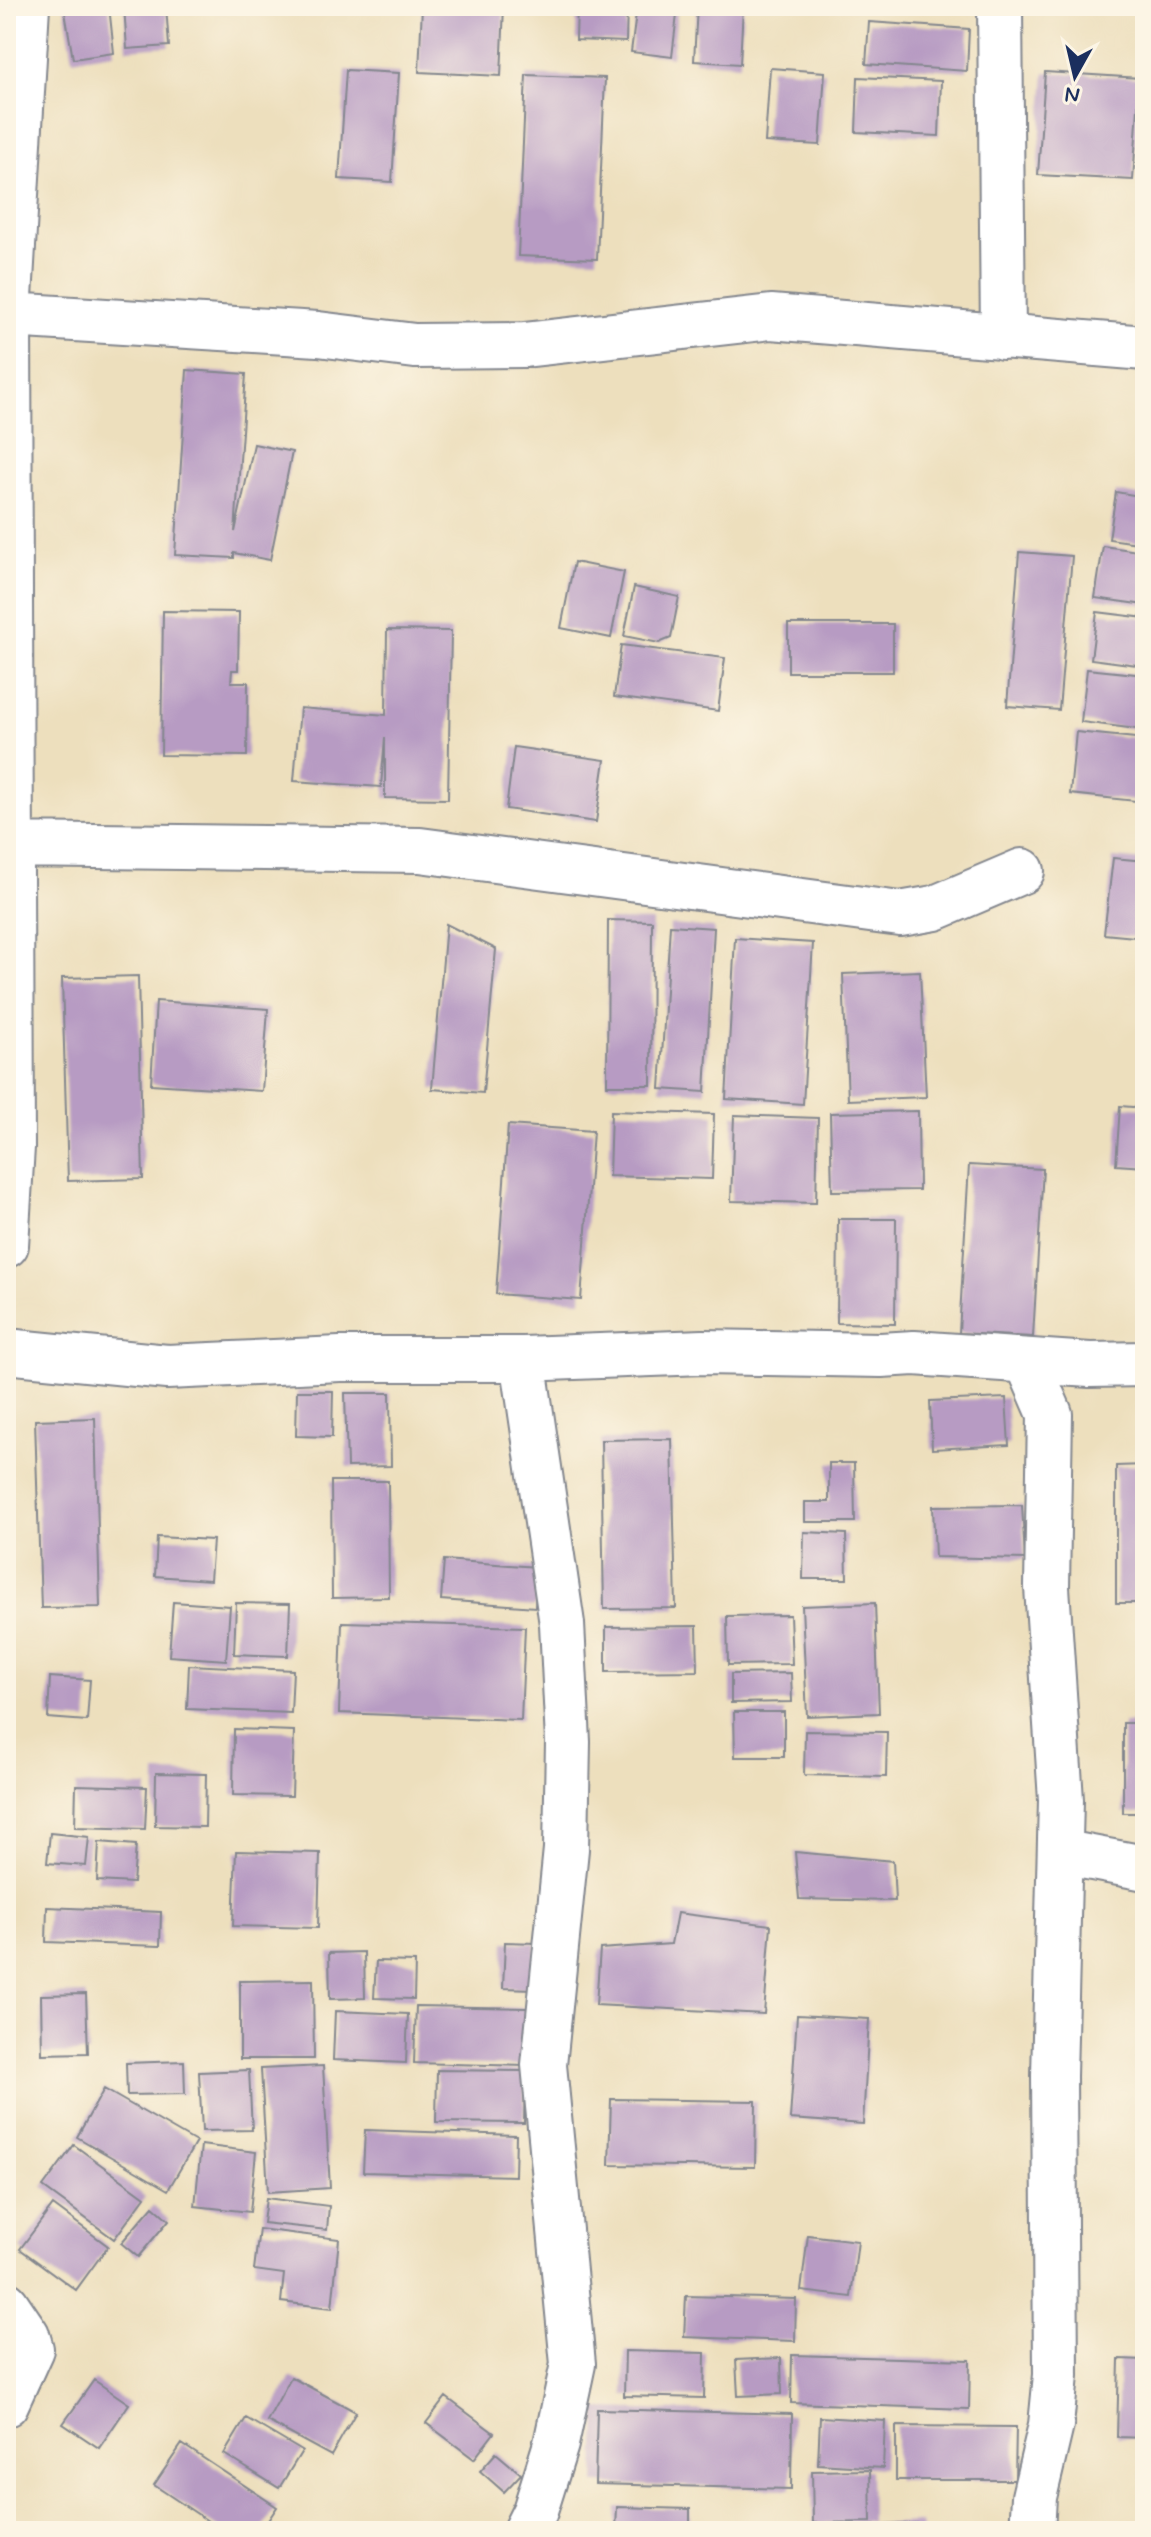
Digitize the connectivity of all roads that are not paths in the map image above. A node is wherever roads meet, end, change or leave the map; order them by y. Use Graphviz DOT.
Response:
graph roads {
  1 [pos="27,6"];
  2 [pos="1000,6"];
  3 [pos="9,315"];
  4 [pos="1003,337"];
  5 [pos="1145,348"];
  6 [pos="8,640"];
  7 [pos="11,845"];
  8 [pos="1022,871"];
  9 [pos="6,1245"];
  10 [pos="6,1351"];
  11 [pos="523,1359"];
  12 [pos="1027,1361"];
  13 [pos="1145,1364"];
  14 [pos="1090,1365"];
  15 [pos="1050,1414"];
  16 [pos="1060,1852"];
  17 [pos="1145,1868"];
  18 [pos="6,2304"];
  19 [pos="6,2404"];
  20 [pos="525,2531"];
  21 [pos="1032,2531"];
  1 -- 3 [label="street"];
  2 -- 4 [label="street"];
  3 -- 4 [label="street"];
  3 -- 6 [label="street"];
  4 -- 5 [label="street"];
  6 -- 7 [label="street"];
  7 -- 8 [label="street"];
  7 -- 9 [label="street"];
  10 -- 11 [label="street"];
  11 -- 12 [label="street"];
  11 -- 20 [label="street"];
  12 -- 14 [label="street"];
  12 -- 15 [label="street"];
  13 -- 14 [label="street"];
  14 -- 15 [label="street"];
  15 -- 16 [label="street"];
  16 -- 17 [label="street"];
  16 -- 21 [label="street"];
  18 -- 19 [label="street"];
}
